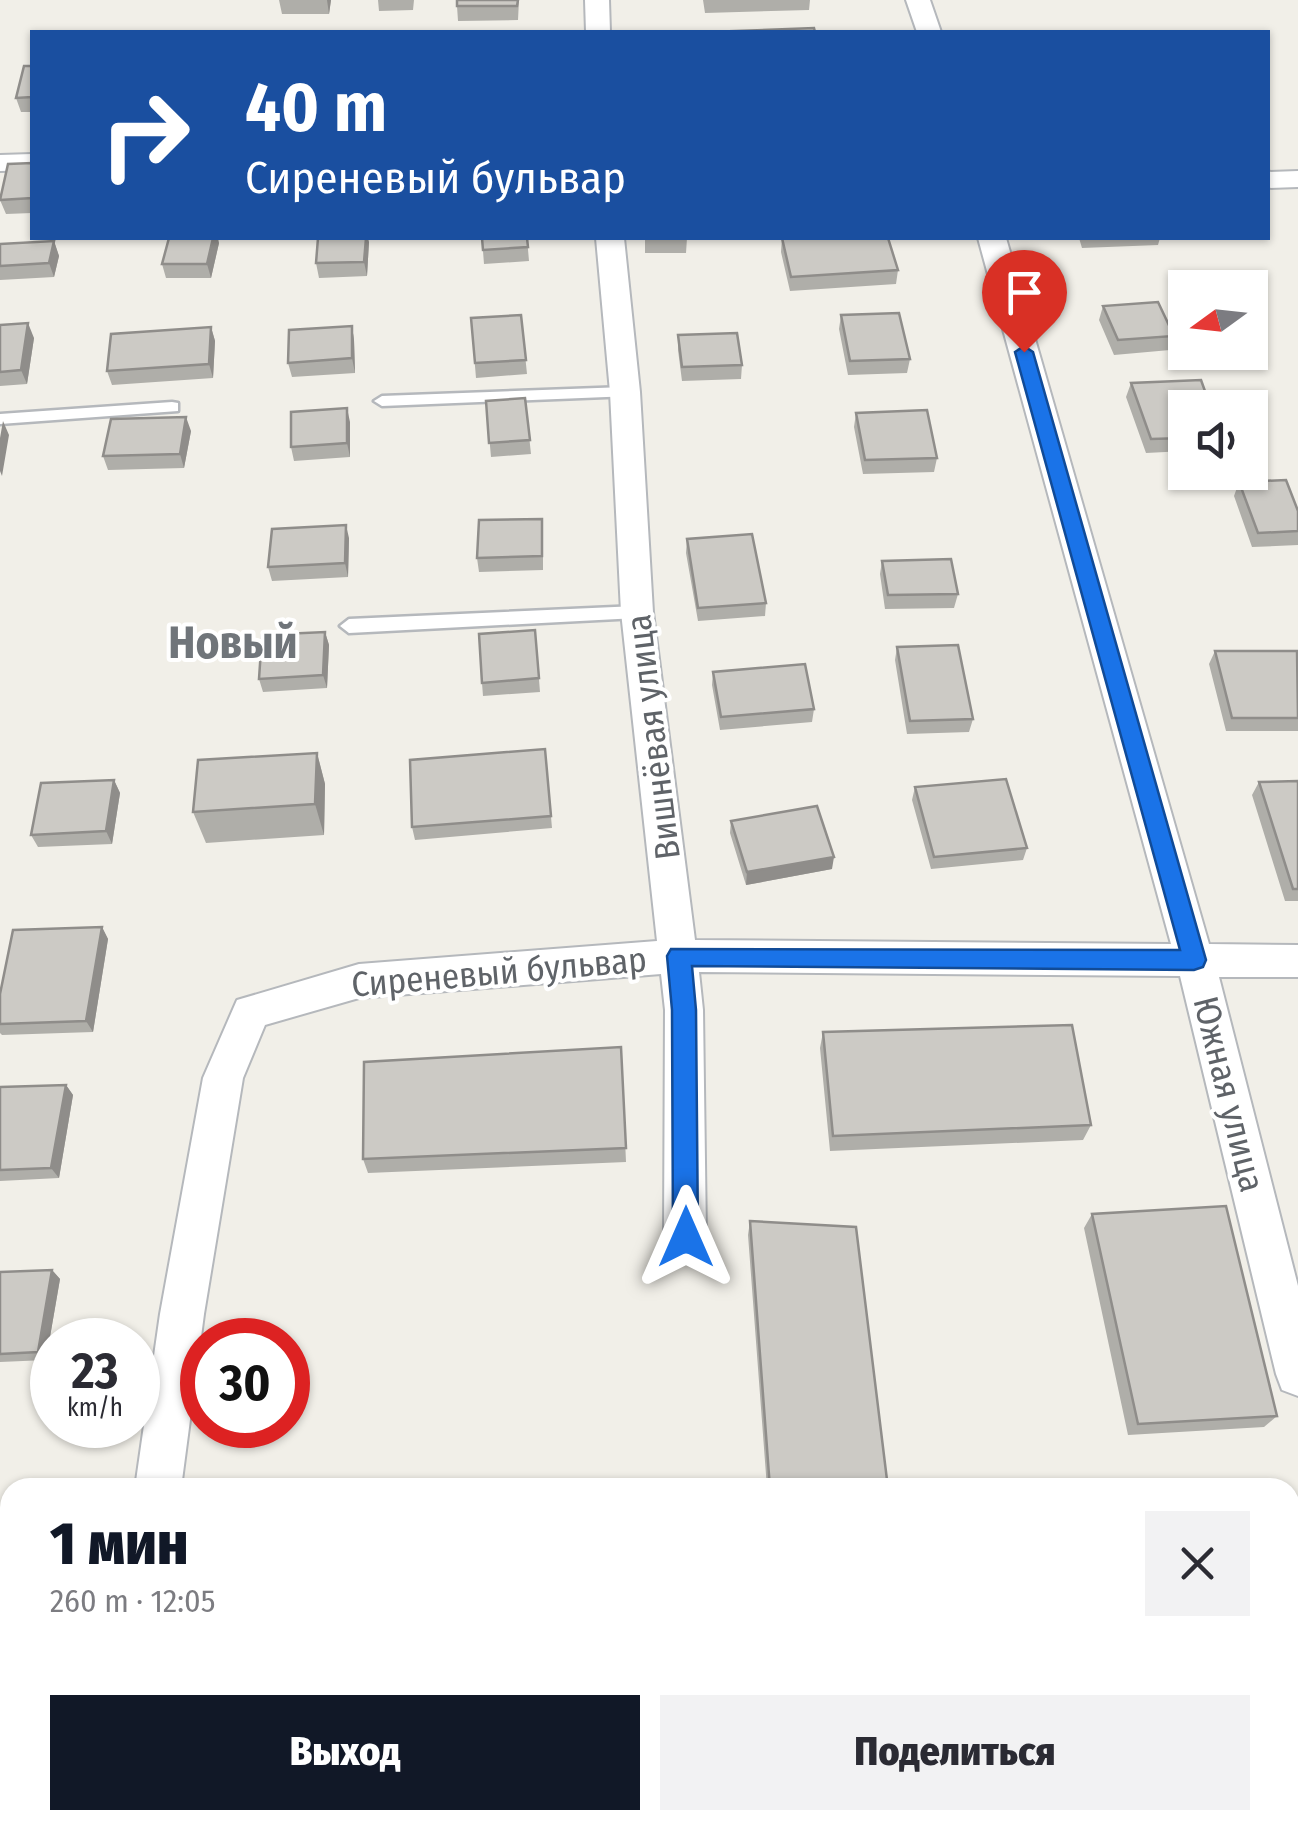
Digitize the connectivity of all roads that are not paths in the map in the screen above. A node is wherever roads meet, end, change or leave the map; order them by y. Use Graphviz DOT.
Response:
graph roads {
  1 [pos="597,0"];
  2 [pos="918,0"];
  3 [pos="598,30"];
  4 [pos="927,30"];
  5 [pos="30,162"];
  6 [pos="0,163"];
  7 [pos="1298,179"];
  8 [pos="1270,180"];
  9 [pos="610,240"];
  10 [pos="993,240"];
  11 [pos="625,392"];
  12 [pos="382,401"];
  13 [pos="172,407"];
  14 [pos="0,419"];
  15 [pos="637,612"];
  16 [pos="349,626"];
  17 [pos="679,956"];
  18 [pos="1194,960"];
  19 [pos="1298,961"];
  20 [pos="686,1237"];
  21 [pos="1298,1374"];
  22 [pos="159,1478"];
  1 -- 3 [label="street"];
  2 -- 4 [label="street"];
  5 -- 6 [label="street"];
  7 -- 8 [label="street"];
  9 -- 11 [label="street, Вишнёвая улица"];
  10 -- 18 [label="street, Южная улица"];
  11 -- 12 [label="lane"];
  11 -- 15 [label="street, Вишнёвая улица"];
  13 -- 14 [label="lane"];
  15 -- 16 [label="lane"];
  15 -- 17 [label="street, Вишнёвая улица"];
  17 -- 18 [label="street, Сиреневый бульвар"];
  17 -- 20 [label="street, Вишнёвая улица"];
  17 -- 22 [label="street, Сиреневый бульвар"];
  18 -- 19 [label="street, Сиреневый бульвар"];
  18 -- 21 [label="street, Южная улица"];
}
